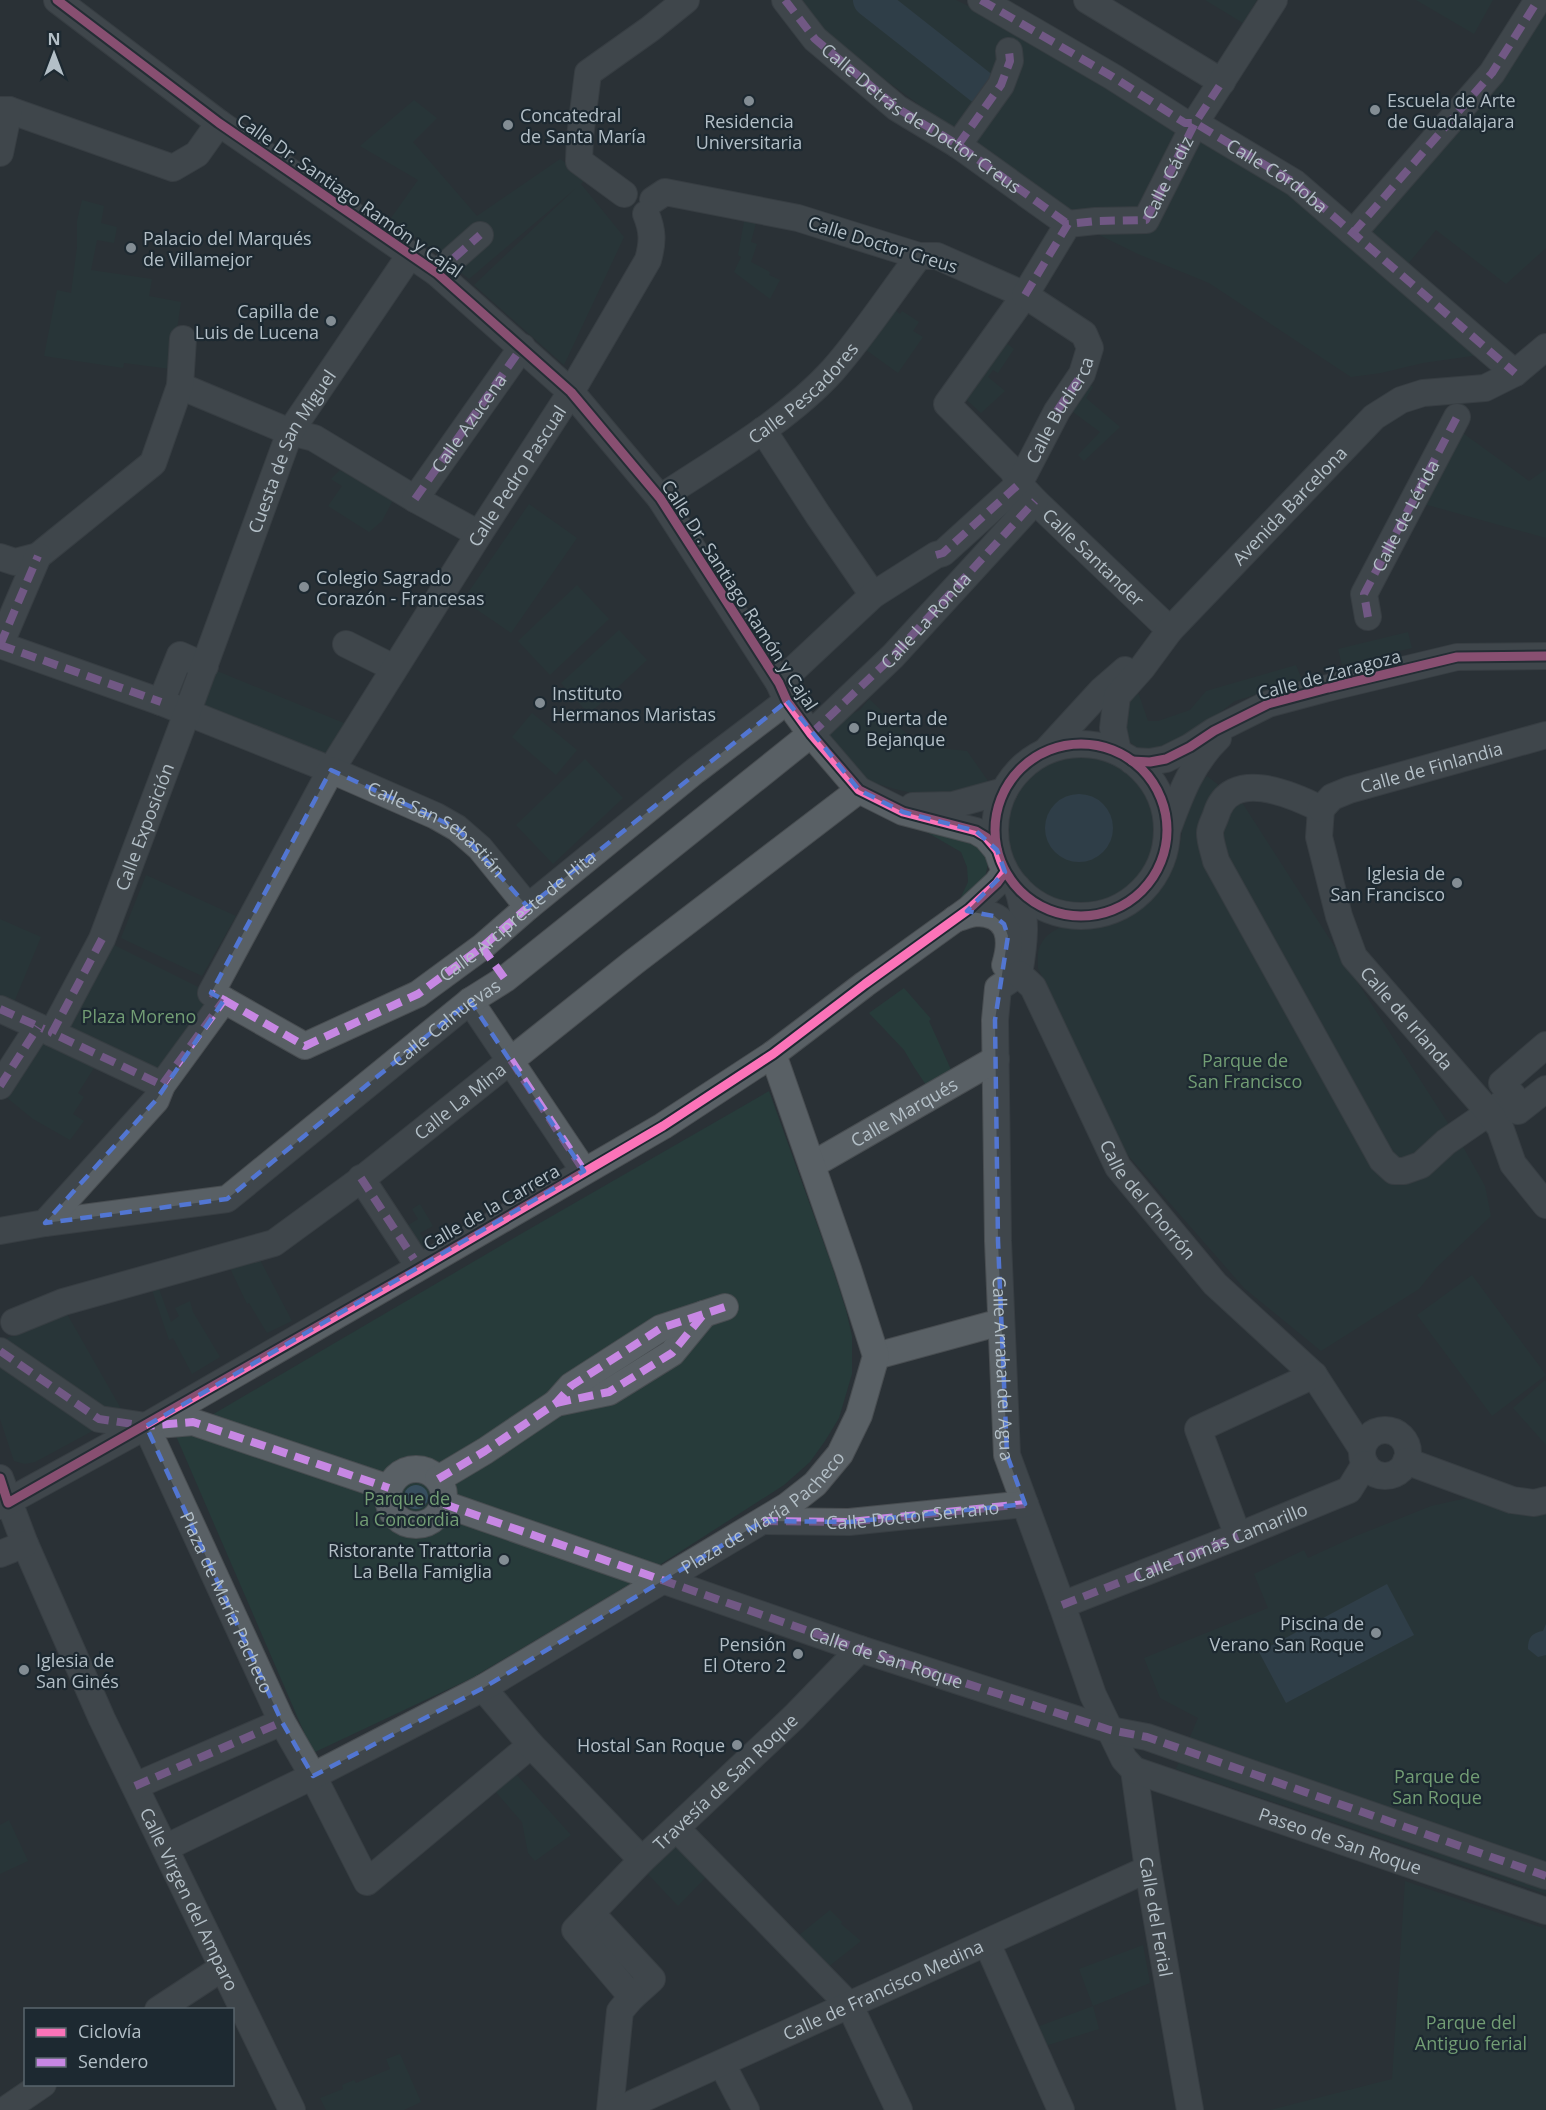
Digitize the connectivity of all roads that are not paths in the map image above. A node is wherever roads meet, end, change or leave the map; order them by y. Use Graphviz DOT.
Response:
graph roads {
  1 [pos="57,0"];
  2 [pos="785,0"];
  3 [pos="981,0"];
  4 [pos="1088,0"];
  5 [pos="1274,0"];
  6 [pos="1538,0"];
  7 [pos="684,1"];
  8 [pos="1009,51"];
  9 [pos="1222,82"];
  10 [pos="5,110"];
  11 [pos="219,123"];
  12 [pos="1195,123"];
  13 [pos="958,145"];
  14 [pos="0,153"];
  15 [pos="650,207"];
  16 [pos="1068,224"];
  17 [pos="1353,233"];
  18 [pos="480,235"];
  19 [pos="410,255"];
  20 [pos="919,256"];
  21 [pos="437,273"];
  22 [pos="1025,295"];
  23 [pos="183,339"];
  24 [pos="522,347"];
  25 [pos="1546,347"];
  26 [pos="1515,373"];
  27 [pos="180,386"];
  28 [pos="571,392"];
  29 [pos="1457,417"];
  30 [pos="763,430"];
  31 [pos="290,432"];
  32 [pos="1027,493"];
  33 [pos="660,498"];
  34 [pos="415,499"];
  35 [pos="479,534"];
  36 [pos="38,555"];
  37 [pos="0,557"];
  38 [pos="873,595"];
  39 [pos="1368,617"];
  40 [pos="1170,630"];
  41 [pos="346,644"];
  42 [pos="0,645"];
  43 [pos="1546,656"];
  44 [pos="205,666"];
  45 [pos="394,668"];
  46 [pos="783,692"];
  47 [pos="161,702"];
  48 [pos="187,713"];
  49 [pos="1240,718"];
  50 [pos="811,734"];
  51 [pos="1546,735"];
  52 [pos="1046,751"];
  53 [pos="1125,756"];
  54 [pos="331,770"];
  55 [pos="859,790"];
  56 [pos="1004,791"];
  57 [pos="884,802"];
  58 [pos="1321,809"];
  59 [pos="1167,831"];
  60 [pos="1014,881"];
  61 [pos="528,907"];
  62 [pos="962,914"];
  63 [pos="1078,916"];
  64 [pos="482,947"];
  65 [pos="505,980"];
  66 [pos="1026,980"];
  67 [pos="998,987"];
  68 [pos="217,997"];
  69 [pos="470,1001"];
  70 [pos="0,1009"];
  71 [pos="45,1030"];
  72 [pos="1546,1046"];
  73 [pos="773,1054"];
  74 [pos="996,1059"];
  75 [pos="511,1060"];
  76 [pos="162,1085"];
  77 [pos="0,1086"];
  78 [pos="1546,1089"];
  79 [pos="1511,1096"];
  80 [pos="1489,1113"];
  81 [pos="812,1165"];
  82 [pos="584,1171"];
  83 [pos="361,1178"];
  84 [pos="1546,1205"];
  85 [pos="45,1223"];
  86 [pos="0,1231"];
  87 [pos="414,1259"];
  88 [pos="714,1310"];
  89 [pos="14,1322"];
  90 [pos="1001,1322"];
  91 [pos="0,1351"];
  92 [pos="876,1356"];
  93 [pos="1314,1375"];
  94 [pos="146,1426"];
  95 [pos="1364,1456"];
  96 [pos="1406,1461"];
  97 [pos="0,1478"];
  98 [pos="390,1488"];
  99 [pos="441,1492"];
  100 [pos="1546,1500"];
  101 [pos="4,1504"];
  102 [pos="1025,1504"];
  103 [pos="763,1521"];
  104 [pos="1238,1536"];
  105 [pos="25,1544"];
  106 [pos="0,1554"];
  107 [pos="664,1581"];
  108 [pos="1062,1605"];
  109 [pos="860,1649"];
  110 [pos="483,1688"];
  111 [pos="282,1722"];
  112 [pos="1110,1730"];
  113 [pos="531,1745"];
  114 [pos="1134,1770"];
  115 [pos="313,1776"];
  116 [pos="135,1786"];
  117 [pos="676,1828"];
  118 [pos="165,1848"];
  119 [pos="642,1860"];
  120 [pos="1148,1869"];
  121 [pos="1546,1876"];
  122 [pos="1546,1911"];
  123 [pos="987,1943"];
  124 [pos="222,1968"];
  125 [pos="850,2006"];
  126 [pos="161,2008"];
  127 [pos="722,2064"];
  128 [pos="42,2086"];
  129 [pos="4,2110"];
  130 [pos="292,2110"];
  131 [pos="610,2110"];
  132 [pos="618,2110"];
  133 [pos="746,2110"];
  134 [pos="899,2110"];
  135 [pos="1061,2110"];
  136 [pos="1190,2110"];
  1 -- 11 [label="street, Calle Dr. Santiago Ramón y Cajal"];
  2 -- 13 [label="street, Calle Detrás de Doctor Creus"];
  3 -- 12 [label="street, Calle Córdoba"];
  4 -- 9 [label="street"];
  5 -- 9 [label="street, Calle Cádiz"];
  6 -- 17 [label="street"];
  7 -- 15 [label="street"];
  8 -- 13 [label="street"];
  9 -- 12 [label="street, Calle Cádiz"];
  10 -- 11 [label="street"];
  10 -- 14 [label="street"];
  11 -- 19 [label="street, Calle Dr. Santiago Ramón y Cajal"];
  12 -- 16 [label="street, Calle Cádiz"];
  12 -- 17 [label="street, Calle Córdoba"];
  13 -- 16 [label="street, Calle Detrás de Doctor Creus"];
  15 -- 20 [label="street, Calle Doctor Creus"];
  15 -- 28 [label="street, Calle Pedro Pascual"];
  16 -- 22 [label="street"];
  17 -- 26 [label="street, Calle Córdoba"];
  18 -- 21 [label="street"];
  19 -- 21 [label="street, Calle Dr. Santiago Ramón y Cajal"];
  19 -- 31 [label="street, Cuesta de San Miguel"];
  20 -- 22 [label="street, Calle Doctor Creus"];
  20 -- 30 [label="street, Calle Pescadores"];
  21 -- 24 [label="street, Calle Dr. Santiago Ramón y Cajal"];
  22 -- 32 [label="street, Calle Budierca"];
  22 -- 32 [label="street"];
  23 -- 27 [label="street"];
  24 -- 28 [label="street, Calle Dr. Santiago Ramón y Cajal"];
  24 -- 34 [label="street, Calle Azucena"];
  25 -- 26 [label="street, Avenida Barcelona"];
  26 -- 40 [label="street, Avenida Barcelona"];
  27 -- 31 [label="street"];
  27 -- 36 [label="street"];
  28 -- 33 [label="street, Calle Dr. Santiago Ramón y Cajal"];
  28 -- 35 [label="street, Calle Pedro Pascual"];
  29 -- 39 [label="street, Calle de Lérida"];
  30 -- 33 [label="street, Calle Pescadores"];
  30 -- 38 [label="street"];
  31 -- 34 [label="street"];
  31 -- 44 [label="street, Cuesta de San Miguel"];
  32 -- 38 [label="street"];
  32 -- 40 [label="street, Calle Santander"];
  32 -- 50 [label="street, Calle La Ronda"];
  33 -- 46 [label="street, Calle Dr. Santiago Ramón y Cajal"];
  34 -- 35 [label="street"];
  35 -- 45 [label="street, Calle Pedro Pascual"];
  36 -- 37 [label="street"];
  36 -- 42 [label="street"];
  38 -- 46 [label="street"];
  40 -- 52 [label="street"];
  40 -- 53 [label="street, Avenida Barcelona"];
  41 -- 45 [label="street"];
  42 -- 47 [label="street, Calle San Sebastián"];
  43 -- 49 [label="street, Calle de Zaragoza"];
  44 -- 47 [label="street"];
  44 -- 48 [label="street, Cuesta de San Miguel"];
  45 -- 54 [label="street, Calle Pedro Pascual"];
  46 -- 50 [label="street, Calle Dr. Santiago Ramón y Cajal"];
  46 -- 61 [label="street, Calle Arcipreste de Hita"];
  47 -- 48 [label="street, Calle San Sebastián"];
  48 -- 54 [label="street, Calle San Sebastián"];
  48 -- 71 [label="street, Calle Exposición"];
  49 -- 53 [label="street, Calle de Zaragoza"];
  49 -- 59 [label="street, Calle de Zaragoza"];
  50 -- 55 [label="street, Calle Dr. Santiago Ramón y Cajal"];
  50 -- 65 [label="street, Calle Calnuevas"];
  51 -- 58 [label="street, Calle de Finlandia"];
  52 -- 53 [label="street"];
  52 -- 56 [label="street"];
  53 -- 59 [label="street"];
  54 -- 61 [label="street, Calle San Sebastián"];
  54 -- 68 [label="street, Calle Pedro Pascual"];
  55 -- 57 [label="street, Calle Dr. Santiago Ramón y Cajal"];
  55 -- 75 [label="street, Calle La Mina"];
  56 -- 57 [label="street, Calle Dr. Santiago Ramón y Cajal"];
  56 -- 60 [label="street"];
  57 -- 60 [label="street, Calle Dr. Santiago Ramón y Cajal"];
  58 -- 80 [label="street, Calle de Irlanda"];
  58 -- 80 [label="street"];
  59 -- 63 [label="street"];
  60 -- 62 [label="street"];
  60 -- 63 [label="street"];
  60 -- 66 [label="street"];
  61 -- 64 [label="street, Calle Arcipreste de Hita"];
  62 -- 67 [label="street, Calle Arrabal del Agua"];
  62 -- 73 [label="street, Calle de la Carrera"];
  63 -- 66 [label="street, Calle del Chorrón"];
  64 -- 65 [label="street"];
  64 -- 68 [label="street, Calle Arcipreste de Hita"];
  65 -- 69 [label="street, Calle Calnuevas"];
  66 -- 67 [label="street"];
  66 -- 93 [label="street, Calle del Chorrón"];
  67 -- 74 [label="street, Calle Arrabal del Agua"];
  68 -- 76 [label="street"];
  69 -- 75 [label="street"];
  69 -- 85 [label="street, Calle Calnuevas"];
  70 -- 71 [label="street"];
  71 -- 76 [label="street"];
  71 -- 77 [label="street"];
  72 -- 79 [label="street"];
  73 -- 81 [label="street"];
  73 -- 82 [label="street, Calle de la Carrera"];
  74 -- 81 [label="street, Calle Marqués"];
  74 -- 90 [label="street, Calle Arrabal del Agua"];
  75 -- 82 [label="street"];
  75 -- 83 [label="street, Calle La Mina"];
  76 -- 85 [label="street"];
  78 -- 79 [label="street"];
  79 -- 80 [label="street"];
  80 -- 84 [label="street, Calle de Irlanda"];
  81 -- 92 [label="street"];
  82 -- 94 [label="street, Calle de la Carrera"];
  83 -- 87 [label="street"];
  83 -- 89 [label="street, Calle La Mina"];
  85 -- 86 [label="street, Calle Calnuevas"];
  88 -- 99 [label="street"];
  90 -- 92 [label="street"];
  90 -- 102 [label="street, Calle Arrabal del Agua"];
  91 -- 94 [label="street"];
  92 -- 103 [label="street, Plaza de María Pacheco"];
  93 -- 95 [label="street, Calle del Chorrón"];
  93 -- 104 [label="street"];
  94 -- 98 [label="street"];
  94 -- 101 [label="street, Calle de la Carrera"];
  94 -- 111 [label="street, Plaza de María Pacheco"];
  95 -- 96 [label="street"];
  95 -- 96 [label="street"];
  95 -- 104 [label="street, Calle Tomás Camarillo"];
  96 -- 100 [label="street"];
  97 -- 101 [label="street, Calle Virgen del Amparo"];
  98 -- 99 [label="street"];
  98 -- 99 [label="street"];
  99 -- 107 [label="street, Calle de San Roque"];
  101 -- 105 [label="street, Calle Virgen del Amparo"];
  102 -- 103 [label="street, Calle Doctor Serrano"];
  102 -- 108 [label="street, Calle Arrabal del Agua"];
  103 -- 107 [label="street, Plaza de María Pacheco"];
  104 -- 108 [label="street, Calle Tomás Camarillo"];
  105 -- 106 [label="street"];
  105 -- 116 [label="street, Calle Virgen del Amparo"];
  107 -- 109 [label="street, Calle de San Roque"];
  107 -- 110 [label="street, Plaza de María Pacheco"];
  108 -- 112 [label="street, Calle Arrabal del Agua"];
  109 -- 112 [label="street, Calle de San Roque"];
  109 -- 117 [label="street, Travesía de San Roque"];
  110 -- 113 [label="street"];
  110 -- 115 [label="street, Plaza de María Pacheco"];
  111 -- 115 [label="street, Plaza de María Pacheco"];
  111 -- 116 [label="street"];
  112 -- 114 [label="street, Calle del Ferial"];
  112 -- 121 [label="street, Calle de San Roque"];
  113 -- 115 [label="street, Plaza de María Pacheco"];
  113 -- 119 [label="street"];
  114 -- 120 [label="street, Calle del Ferial"];
  114 -- 122 [label="street, Paseo de San Roque"];
  115 -- 118 [label="street"];
  116 -- 118 [label="street, Calle Virgen del Amparo"];
  117 -- 119 [label="street, Travesía de San Roque"];
  117 -- 125 [label="street"];
  118 -- 124 [label="street, Calle Virgen del Amparo"];
  119 -- 131 [label="street, Travesía de San Roque"];
  120 -- 123 [label="street, Calle de Francisco Medina"];
  120 -- 136 [label="street, Calle del Ferial"];
  123 -- 125 [label="street, Calle de Francisco Medina"];
  123 -- 135 [label="street"];
  124 -- 126 [label="street"];
  124 -- 130 [label="street, Calle Virgen del Amparo"];
  125 -- 127 [label="street, Calle de Francisco Medina"];
  125 -- 134 [label="street"];
  127 -- 132 [label="street, Calle de Francisco Medina"];
  127 -- 133 [label="street"];
  128 -- 129 [label="street"];
}
